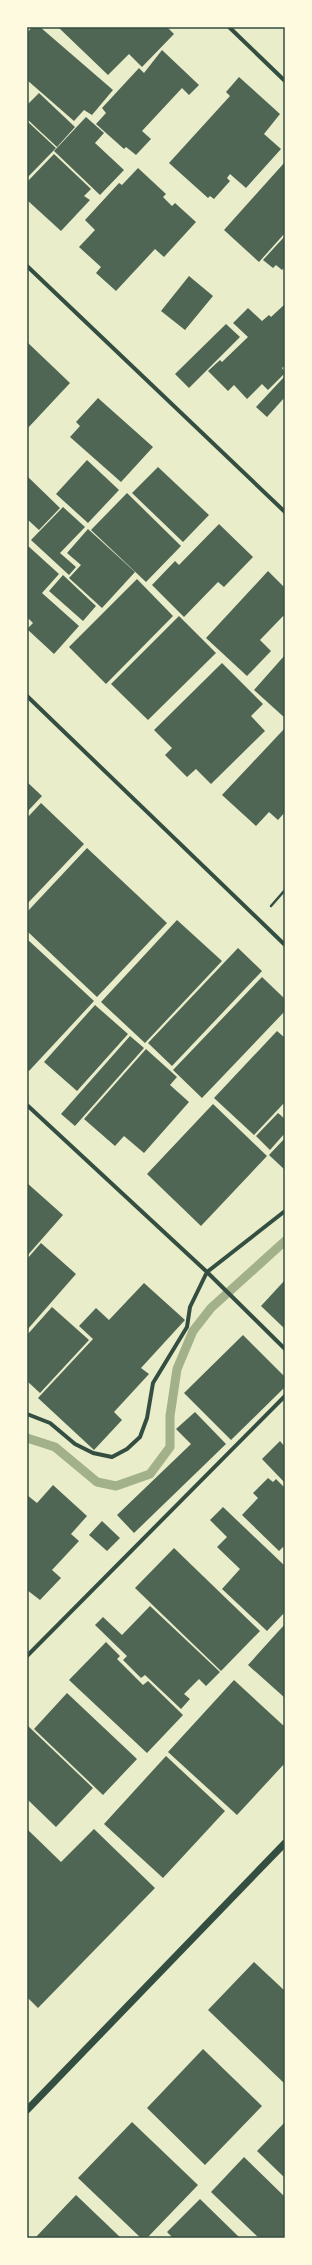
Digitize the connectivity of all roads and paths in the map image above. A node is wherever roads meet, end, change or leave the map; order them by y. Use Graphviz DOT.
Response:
graph roads {
  1 [pos="229,27"];
  2 [pos="285,80"];
  3 [pos="27,266"];
  4 [pos="285,512"];
  5 [pos="27,696"];
  6 [pos="285,945"];
  7 [pos="27,1104"];
  8 [pos="285,1211"];
  9 [pos="207,1272"];
  10 [pos="285,1349"];
  11 [pos="285,1396"];
  12 [pos="27,1414"];
  13 [pos="27,1656"];
  14 [pos="285,1843"];
  15 [pos="27,2110"];
  1 -- 2 [label="street"];
  3 -- 4 [label="street"];
  5 -- 6 [label="street"];
  7 -- 9 [label="street"];
  8 -- 9 [label="street"];
  9 -- 10 [label="street"];
  9 -- 12 [label="street"];
  11 -- 13 [label="street"];
  14 -- 15 [label="street"];
}
